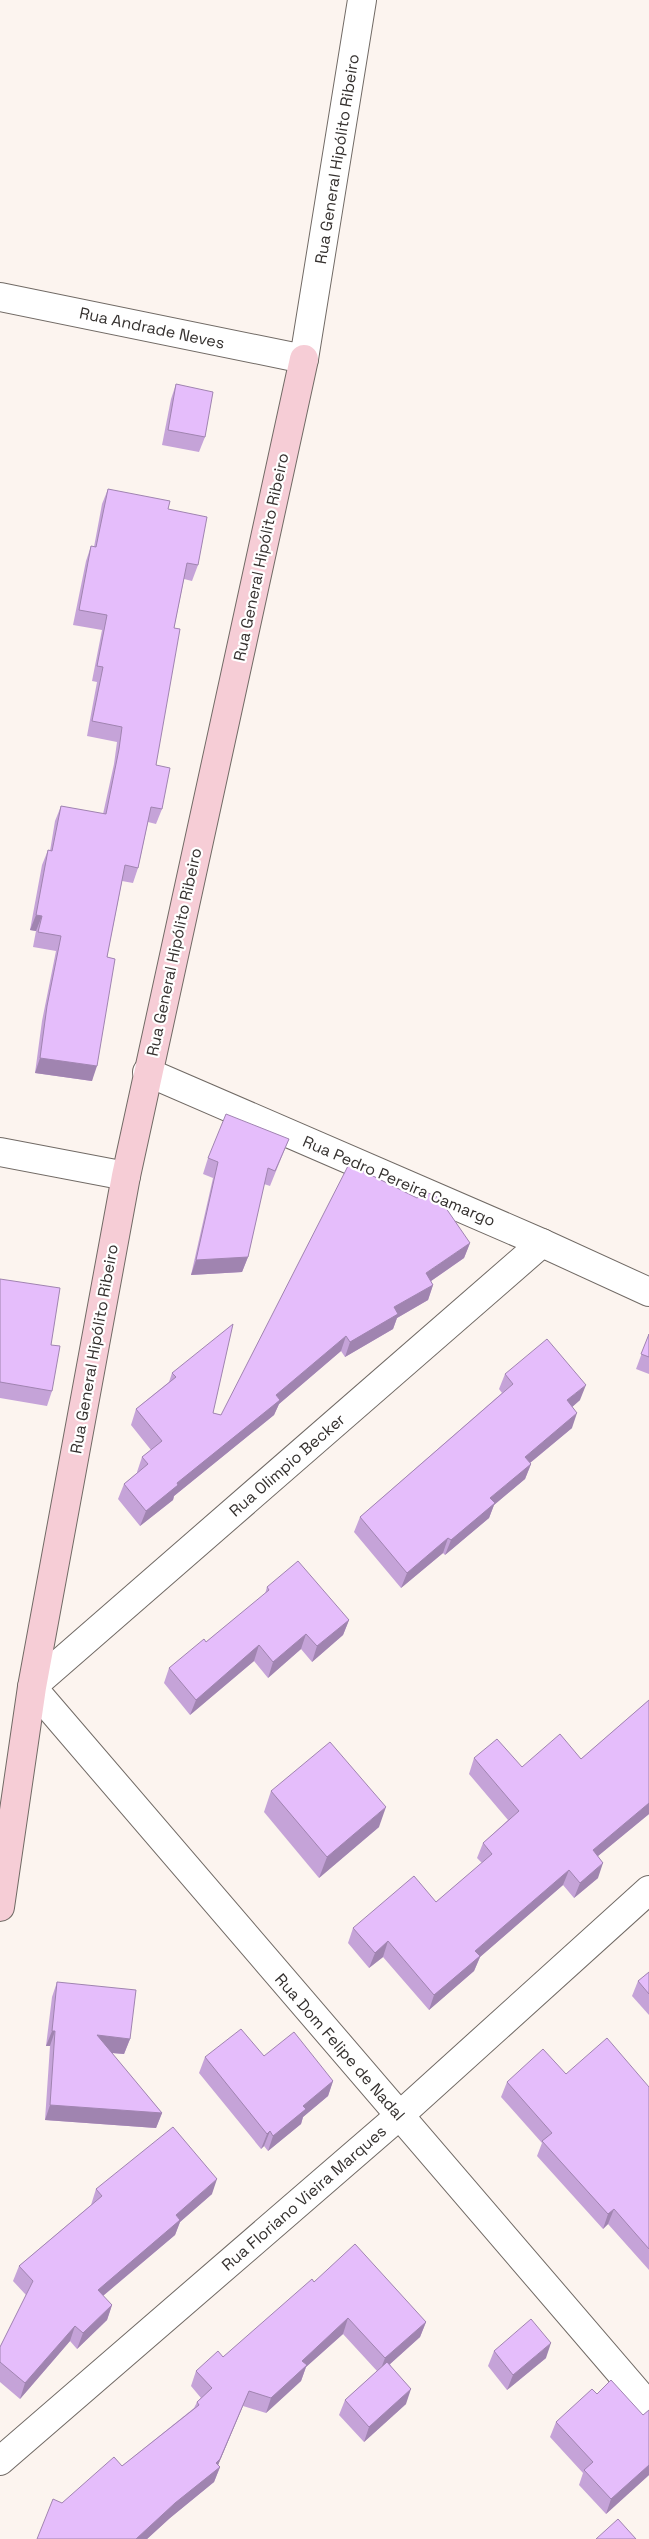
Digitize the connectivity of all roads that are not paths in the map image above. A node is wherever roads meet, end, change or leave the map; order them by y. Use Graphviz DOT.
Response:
graph roads {
  1 [pos="362,0"];
  2 [pos="0,297"];
  3 [pos="304,359"];
  4 [pos="147,1072"];
  5 [pos="0,1152"];
  6 [pos="126,1176"];
  7 [pos="542,1243"];
  8 [pos="649,1292"];
  9 [pos="32,1687"];
  10 [pos="649,1890"];
  11 [pos="0,1907"];
  12 [pos="399,2116"];
  13 [pos="649,2406"];
  14 [pos="0,2461"];
  1 -- 3 [label="street, Rua General Hipólito Ribeiro"];
  2 -- 3 [label="street, Rua Andrade Neves"];
  3 -- 4 [label="street, Rua General Hipólito Ribeiro"];
  4 -- 6 [label="street, Rua General Hipólito Ribeiro"];
  4 -- 7 [label="street, Rua Pedro Pereira Camargo"];
  5 -- 6 [label="street"];
  6 -- 9 [label="street, Rua General Hipólito Ribeiro"];
  7 -- 8 [label="street, Rua Pedro Pereira Camargo"];
  7 -- 9 [label="street, Rua Olimpio Becker"];
  9 -- 11 [label="street, Rua General Hipólito Ribeiro"];
  9 -- 12 [label="street, Rua Dom Felipe de Nadal"];
  10 -- 12 [label="street, Rua Floriano Vieira Marques"];
  12 -- 13 [label="street, Rua Dom Felipe de Nadal"];
  12 -- 14 [label="street, Rua Floriano Vieira Marques"];
}
